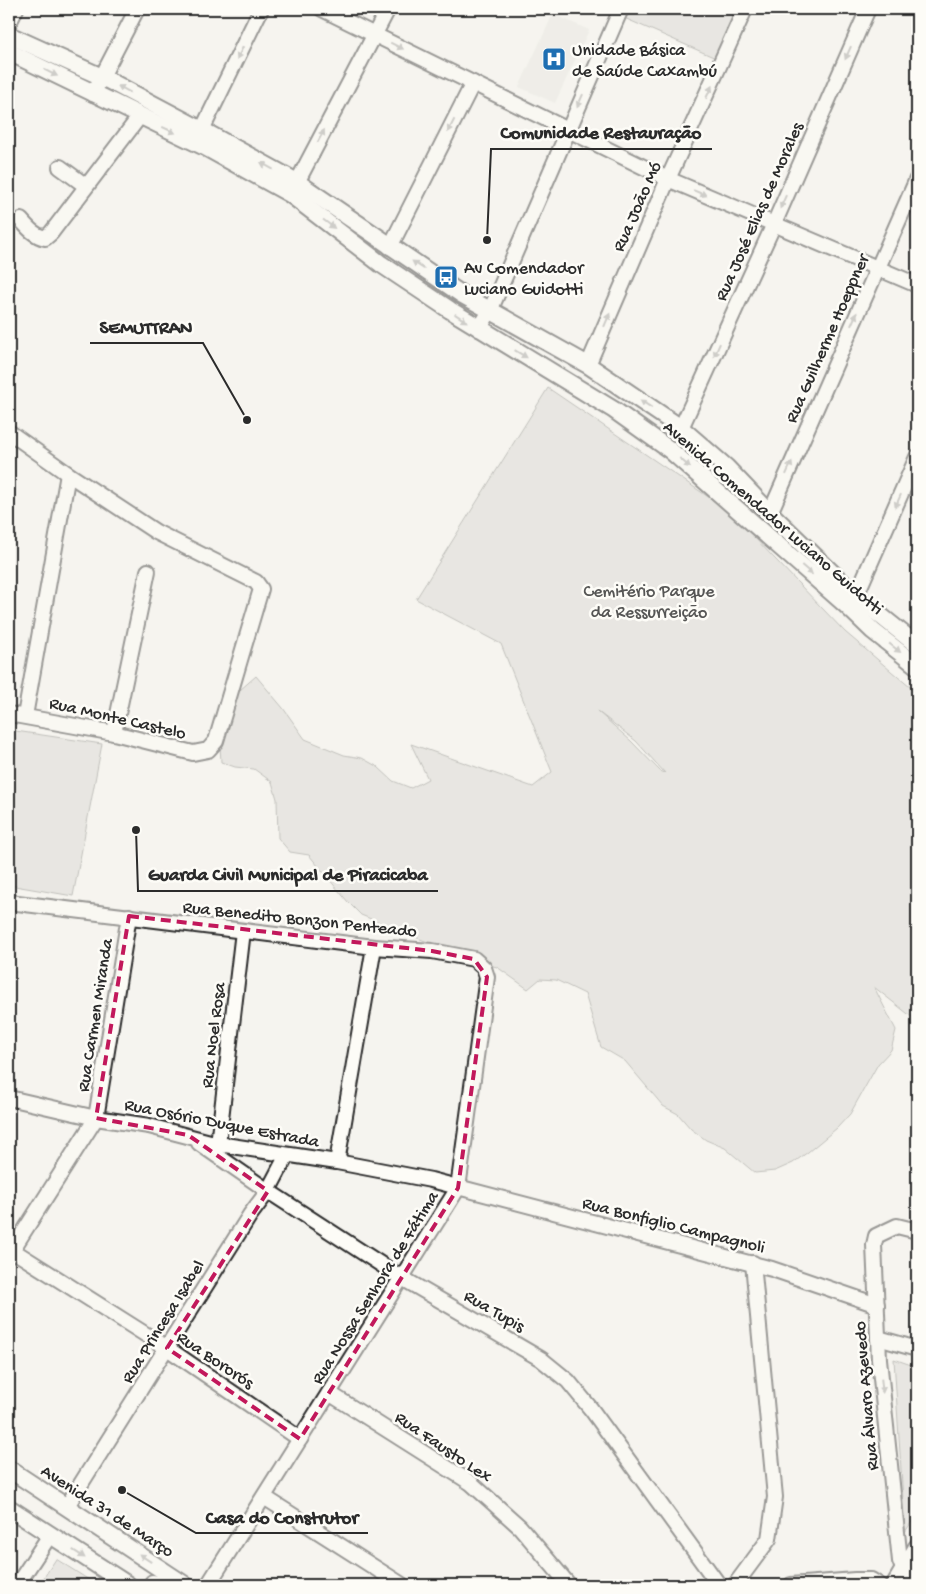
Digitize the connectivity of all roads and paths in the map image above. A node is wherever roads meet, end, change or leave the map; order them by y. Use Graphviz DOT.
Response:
graph roads {
  1 [pos="16,9"];
  2 [pos="137,9"];
  3 [pos="261,9"];
  4 [pos="322,9"];
  5 [pos="388,9"];
  6 [pos="620,9"];
  7 [pos="745,9"];
  8 [pos="868,9"];
  9 [pos="9,23"];
  10 [pos="9,35"];
  11 [pos="375,35"];
  12 [pos="9,52"];
  13 [pos="102,77"];
  14 [pos="473,83"];
  15 [pos="93,94"];
  16 [pos="140,116"];
  17 [pos="202,130"];
  18 [pos="567,130"];
  19 [pos="60,167"];
  20 [pos="668,179"];
  21 [pos="917,179"];
  22 [pos="86,186"];
  23 [pos="293,188"];
  24 [pos="21,220"];
  25 [pos="774,224"];
  26 [pos="390,247"];
  27 [pos="877,267"];
  28 [pos="917,285"];
  29 [pos="490,311"];
  30 [pos="479,329"];
  31 [pos="588,365"];
  32 [pos="681,428"];
  33 [pos="9,432"];
  34 [pos="917,456"];
  35 [pos="68,474"];
  36 [pos="770,513"];
  37 [pos="148,571"];
  38 [pos="851,600"];
  39 [pos="917,645"];
  40 [pos="917,666"];
  41 [pos="9,714"];
  42 [pos="25,716"];
  43 [pos="114,733"];
  44 [pos="9,902"];
  45 [pos="128,916"];
  46 [pos="243,931"];
  47 [pos="374,946"];
  48 [pos="487,977"];
  49 [pos="9,1098"];
  50 [pos="96,1118"];
  51 [pos="188,1135"];
  52 [pos="218,1144"];
  53 [pos="287,1155"];
  54 [pos="337,1162"];
  55 [pos="458,1188"];
  56 [pos="268,1191"];
  57 [pos="917,1230"];
  58 [pos="10,1251"];
  59 [pos="753,1264"];
  60 [pos="402,1278"];
  61 [pos="877,1305"];
  62 [pos="878,1338"];
  63 [pos="167,1348"];
  64 [pos="917,1349"];
  65 [pos="330,1393"];
  66 [pos="300,1439"];
  67 [pos="9,1469"];
  68 [pos="264,1498"];
  69 [pos="67,1506"];
  70 [pos="9,1508"];
  71 [pos="50,1535"];
  72 [pos="917,1547"];
  73 [pos="903,1569"];
  74 [pos="917,1577"];
  75 [pos="17,1585"];
  76 [pos="128,1585"];
  77 [pos="152,1585"];
  78 [pos="162,1585"];
  79 [pos="185,1585"];
  80 [pos="208,1585"];
  81 [pos="402,1585"];
  82 [pos="569,1585"];
  83 [pos="719,1585"];
  84 [pos="735,1585"];
  85 [pos="790,1585"];
  86 [pos="891,1585"];
  87 [pos="912,1585"];
  1 -- 9 [label="street"];
  2 -- 13 [label="street"];
  3 -- 17 [label="street, one-way"];
  4 -- 11 [label="street"];
  5 -- 11 [label="street"];
  6 -- 18 [label="street, one-way"];
  20 -- 7 [label="street, Rua João Mó, one-way"];
  8 -- 25 [label="street, Rua José Elias de Morales, one-way"];
  10 -- 13 [label="main road, Avenida Comendador Luciano Guidotti"];
  11 -- 14 [label="street, one-way"];
  23 -- 11 [label="street, one-way"];
  12 -- 15 [label="main road, Avenida Comendador Luciano Guidotti, one-way"];
  13 -- 15 [label="street"];
  17 -- 13 [label="main road, Avenida Comendador Luciano Guidotti, one-way"];
  14 -- 18 [label="street"];
  14 -- 26 [label="street, one-way"];
  15 -- 16 [label="main road, Avenida Comendador Luciano Guidotti"];
  16 -- 22 [label="street"];
  16 -- 23 [label="main road, Avenida Comendador Luciano Guidotti, one-way"];
  23 -- 17 [label="main road, Avenida Comendador Luciano Guidotti, one-way"];
  18 -- 20 [label="street"];
  18 -- 29 [label="street"];
  19 -- 22 [label="street"];
  20 -- 25 [label="street, one-way"];
  31 -- 20 [label="street, Rua João Mó, one-way"];
  21 -- 27 [label="street, Rua Guilherme Hoeppner"];
  22 -- 24 [label="street"];
  23 -- 26 [label="main road, Avenida Comendador Luciano Guidotti"];
  23 -- 30 [label="main road, Avenida Comendador Luciano Guidotti, one-way"];
  25 -- 27 [label="street"];
  25 -- 32 [label="street, Rua José Elias de Morales, one-way"];
  29 -- 26 [label="main road, Avenida Comendador Luciano Guidotti, one-way"];
  27 -- 28 [label="street"];
  36 -- 27 [label="street, Rua Guilherme Hoeppner, one-way"];
  29 -- 30 [label="street"];
  29 -- 31 [label="main road, Avenida Comendador Luciano Guidotti"];
  30 -- 38 [label="main road, Avenida Comendador Luciano Guidotti, one-way"];
  32 -- 31 [label="main road, Avenida Comendador Luciano Guidotti, one-way"];
  32 -- 36 [label="main road, Avenida Comendador Luciano Guidotti"];
  33 -- 35 [label="street"];
  34 -- 38 [label="street, one-way"];
  35 -- 42 [label="street"];
  35 -- 43 [label="street, Rua Monte Castelo"];
  36 -- 38 [label="main road, Avenida Comendador Luciano Guidotti"];
  37 -- 43 [label="street"];
  38 -- 39 [label="main road, Avenida Comendador Luciano Guidotti"];
  38 -- 40 [label="main road, Avenida Comendador Luciano Guidotti, one-way"];
  41 -- 42 [label="street, Rua Monte Castelo"];
  42 -- 43 [label="street, Rua Monte Castelo"];
  44 -- 45 [label="street, Rua Benedito Bonzon Penteado"];
  45 -- 46 [label="street, Rua Benedito Bonzon Penteado"];
  45 -- 50 [label="street, Rua Carmen Miranda"];
  46 -- 47 [label="street, Rua Benedito Bonzon Penteado"];
  46 -- 52 [label="street, Rua Noel Rosa"];
  47 -- 48 [label="street, Rua Benedito Bonzon Penteado"];
  47 -- 54 [label="street"];
  48 -- 55 [label="street, Rua Nossa Senhora de Fátima"];
  49 -- 50 [label="street, Rua Osório Duque Estrada"];
  50 -- 51 [label="street, Rua Osório Duque Estrada"];
  50 -- 58 [label="street"];
  51 -- 52 [label="street, Rua Osório Duque Estrada"];
  51 -- 56 [label="street, Rua Tupis"];
  52 -- 53 [label="street, Rua Osório Duque Estrada"];
  53 -- 54 [label="street, Rua Osório Duque Estrada"];
  53 -- 56 [label="street, Rua Princesa Isabel"];
  54 -- 55 [label="street, Rua Osório Duque Estrada"];
  55 -- 59 [label="street, Rua Bonfiglio Campagnoli"];
  55 -- 60 [label="street, Rua Nossa Senhora de Fátima"];
  56 -- 60 [label="street, Rua Tupis"];
  56 -- 63 [label="street, Rua Princesa Isabel"];
  57 -- 61 [label="street, Rua Álvaro Azevedo"];
  58 -- 63 [label="street, Rua Bororós"];
  59 -- 61 [label="street, Rua Bonfiglio Campagnoli"];
  59 -- 84 [label="street"];
  60 -- 65 [label="street, Rua Nossa Senhora de Fátima"];
  60 -- 83 [label="street, Rua Tupis"];
  61 -- 62 [label="street, Rua Álvaro Azevedo"];
  62 -- 64 [label="street"];
  62 -- 73 [label="street, Rua Álvaro Azevedo, one-way"];
  63 -- 66 [label="street, Rua Bororós"];
  63 -- 69 [label="street, Rua Princesa Isabel"];
  65 -- 66 [label="street, Rua Nossa Senhora de Fátima"];
  65 -- 82 [label="street, Rua Fausto Lex"];
  66 -- 68 [label="street, Rua Nossa Senhora de Fátima"];
  67 -- 69 [label="main road, Avenida 31 de Março"];
  68 -- 80 [label="street, Rua Nossa Senhora de Fátima"];
  68 -- 81 [label="street"];
  79 -- 69 [label="main road, Avenida 31 de Março, one-way"];
  70 -- 71 [label="main road"];
  71 -- 75 [label="street"];
  71 -- 76 [label="main road, one-way"];
  72 -- 73 [label="main road"];
  73 -- 86 [label="main road"];
  74 -- 87 [label="main road"];
  77 -- 78 [label="main road"];
  85 -- 86 [label="street"];
}
